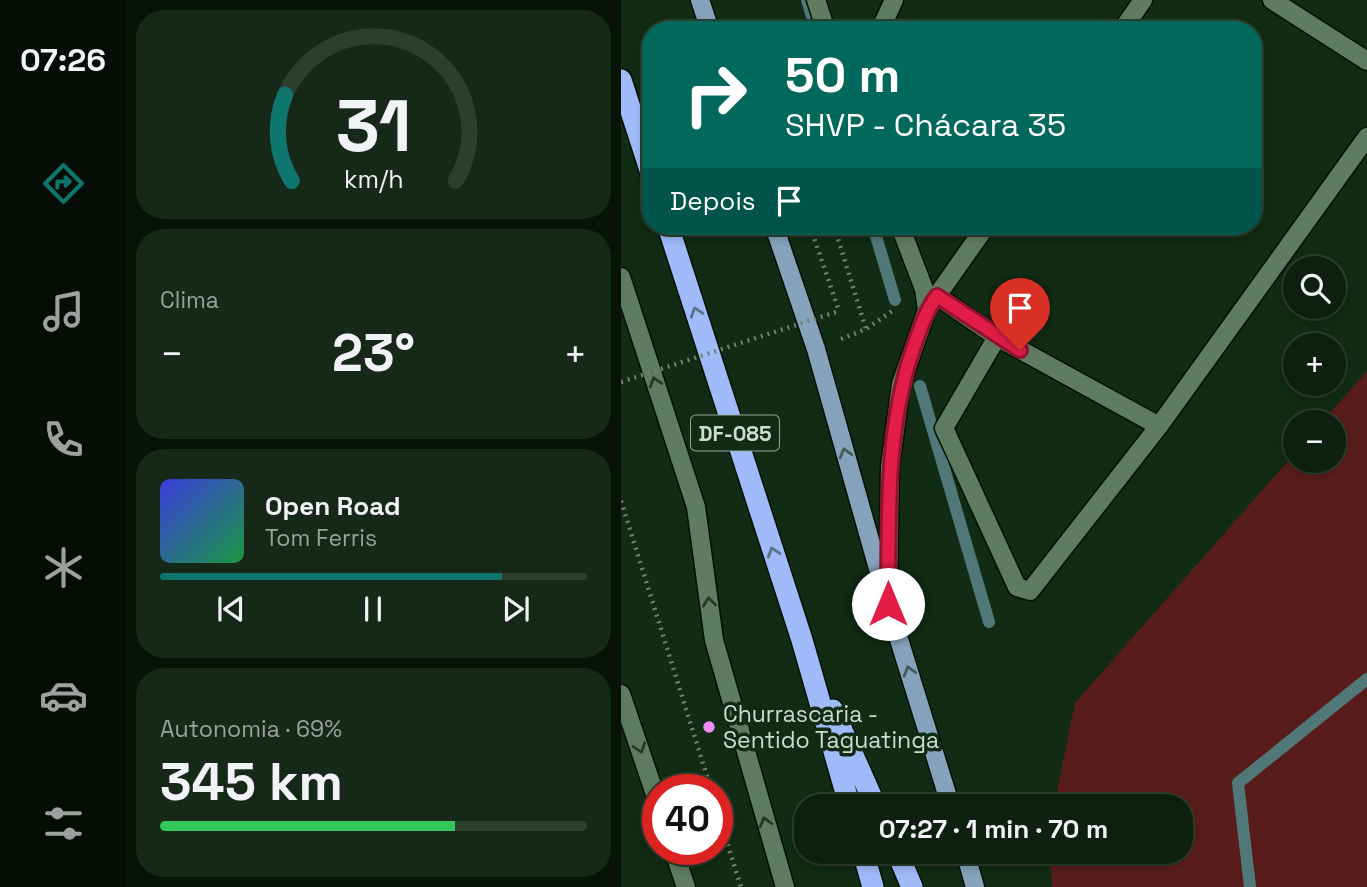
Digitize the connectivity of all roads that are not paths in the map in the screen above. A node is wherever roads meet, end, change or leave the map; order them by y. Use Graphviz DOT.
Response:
graph roads {
  1 [pos="700,0"];
  2 [pos="816,0"];
  3 [pos="894,0"];
  4 [pos="1143,0"];
  5 [pos="1272,0"];
  6 [pos="707,21"];
  7 [pos="823,21"];
  8 [pos="884,21"];
  9 [pos="1128,21"];
  10 [pos="1367,61"];
  11 [pos="621,80"];
  12 [pos="1367,137"];
  13 [pos="642,145"];
  14 [pos="671,235"];
  15 [pos="777,235"];
  16 [pos="904,235"];
  17 [pos="979,235"];
  18 [pos="621,277"];
  19 [pos="929,298"];
  20 [pos="997,337"];
  21 [pos="1159,426"];
  22 [pos="888,604"];
  23 [pos="802,640"];
  24 [pos="621,694"];
  25 [pos="648,774"];
  26 [pos="846,794"];
  27 [pos="870,794"];
  28 [pos="947,794"];
  29 [pos="866,864"];
  30 [pos="902,864"];
  31 [pos="968,864"];
  32 [pos="678,865"];
  33 [pos="686,887"];
  34 [pos="785,887"];
  35 [pos="873,887"];
  36 [pos="912,887"];
  37 [pos="975,887"];
  1 -- 6 [label="main road"];
  2 -- 7 [label="street"];
  3 -- 8 [label="street"];
  4 -- 9 [label="street"];
  5 -- 10 [label="street"];
  11 -- 13 [label="highway"];
  12 -- 21 [label="street"];
  23 -- 14 [label="highway, DF-085, one-way"];
  22 -- 15 [label="main road, one-way"];
  16 -- 19 [label="street"];
  17 -- 19 [label="street"];
  34 -- 18 [label="street, one-way"];
  19 -- 20 [label="street"];
  19 -- 22 [label="street"];
  20 -- 21 [label="street"];
  20 -- 21 [label="street"];
  28 -- 22 [label="main road, one-way"];
  23 -- 26 [label="highway, DF-085"];
  23 -- 27 [label="highway"];
  24 -- 25 [label="street, one-way"];
  29 -- 35 [label="highway"];
  30 -- 36 [label="highway"];
  31 -- 37 [label="main road"];
  32 -- 33 [label="street"];
}
